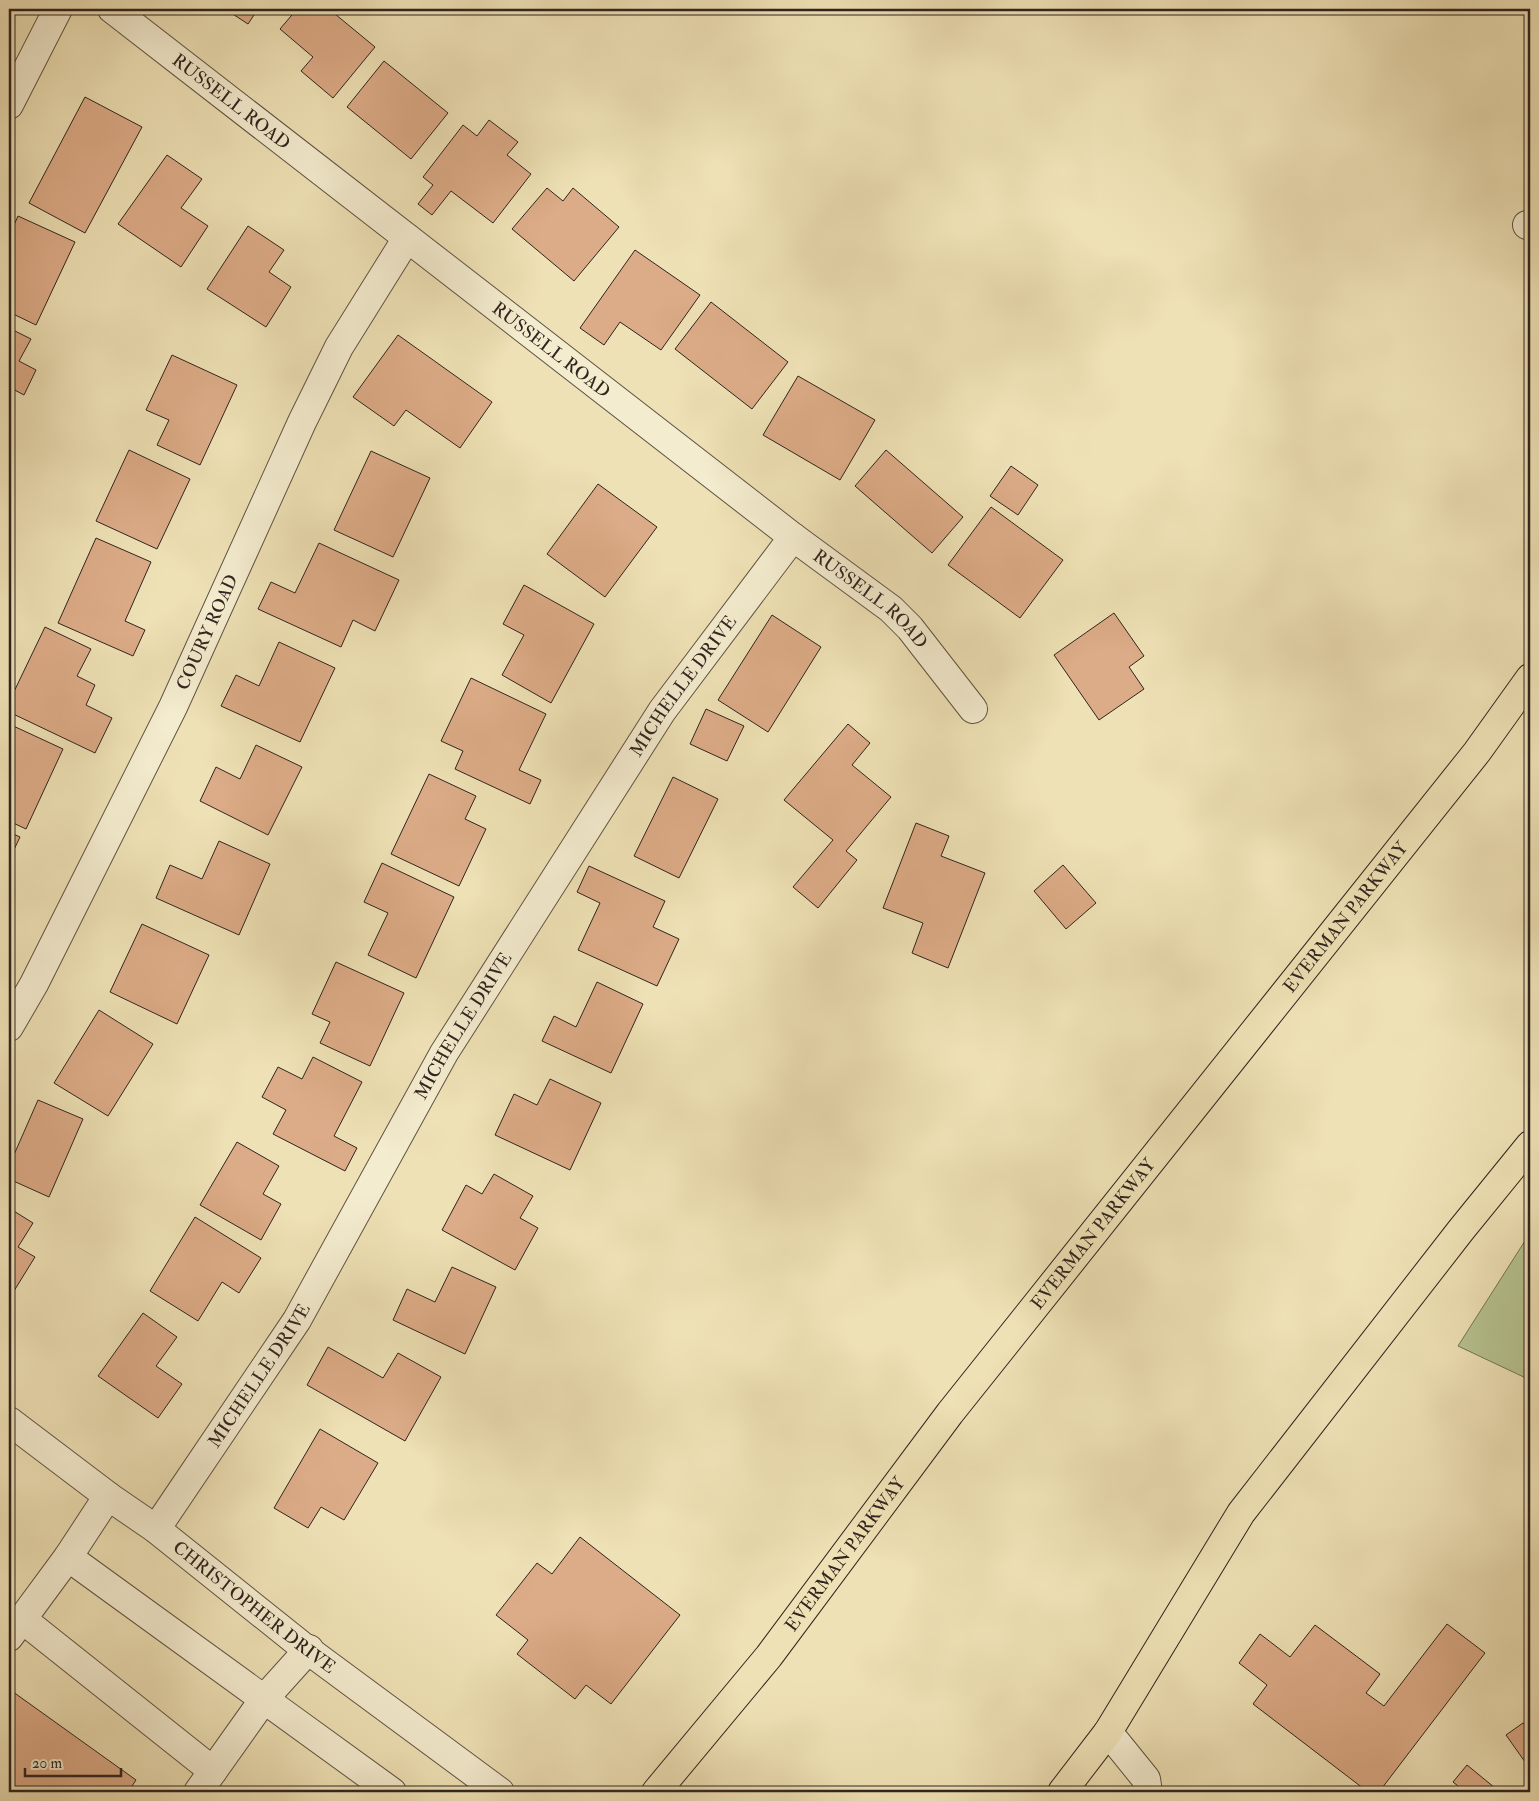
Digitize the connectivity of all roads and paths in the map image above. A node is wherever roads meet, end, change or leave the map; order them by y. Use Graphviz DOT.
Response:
graph roads {
  1 [pos="58,9"];
  2 [pos="112,9"];
  3 [pos="9,105"];
  4 [pos="407,238"];
  5 [pos="793,537"];
  6 [pos="1530,678"];
  7 [pos="973,709"];
  8 [pos="9,1027"];
  9 [pos="1530,1145"];
  10 [pos="9,1421"];
  11 [pos="108,1496"];
  12 [pos="156,1529"];
  13 [pos="68,1557"];
  14 [pos="15,1628"];
  15 [pos="309,1649"];
  16 [pos="264,1699"];
  17 [pos="1108,1732"];
  18 [pos="205,1781"];
  19 [pos="392,1792"];
  20 [pos="500,1792"];
  21 [pos="656,1792"];
  22 [pos="1062,1792"];
  23 [pos="1148,1792"];
  1 -- 3 [label="street"];
  2 -- 4 [label="street, RUSSELL ROAD"];
  4 -- 5 [label="street, RUSSELL ROAD"];
  4 -- 8 [label="street, COURY ROAD"];
  5 -- 7 [label="street, RUSSELL ROAD"];
  5 -- 12 [label="street, MICHELLE DRIVE"];
  6 -- 21 [label="main road, EVERMAN PARKWAY"];
  9 -- 17 [label="main road"];
  10 -- 11 [label="street, CHRISTOPHER DRIVE"];
  11 -- 12 [label="street, CHRISTOPHER DRIVE"];
  11 -- 13 [label="street"];
  12 -- 15 [label="street, CHRISTOPHER DRIVE"];
  13 -- 14 [label="street"];
  13 -- 16 [label="street"];
  14 -- 18 [label="street"];
  15 -- 16 [label="street"];
  15 -- 20 [label="street, CHRISTOPHER DRIVE"];
  16 -- 18 [label="street"];
  16 -- 19 [label="street"];
  17 -- 22 [label="main road"];
  17 -- 23 [label="street"];
}
